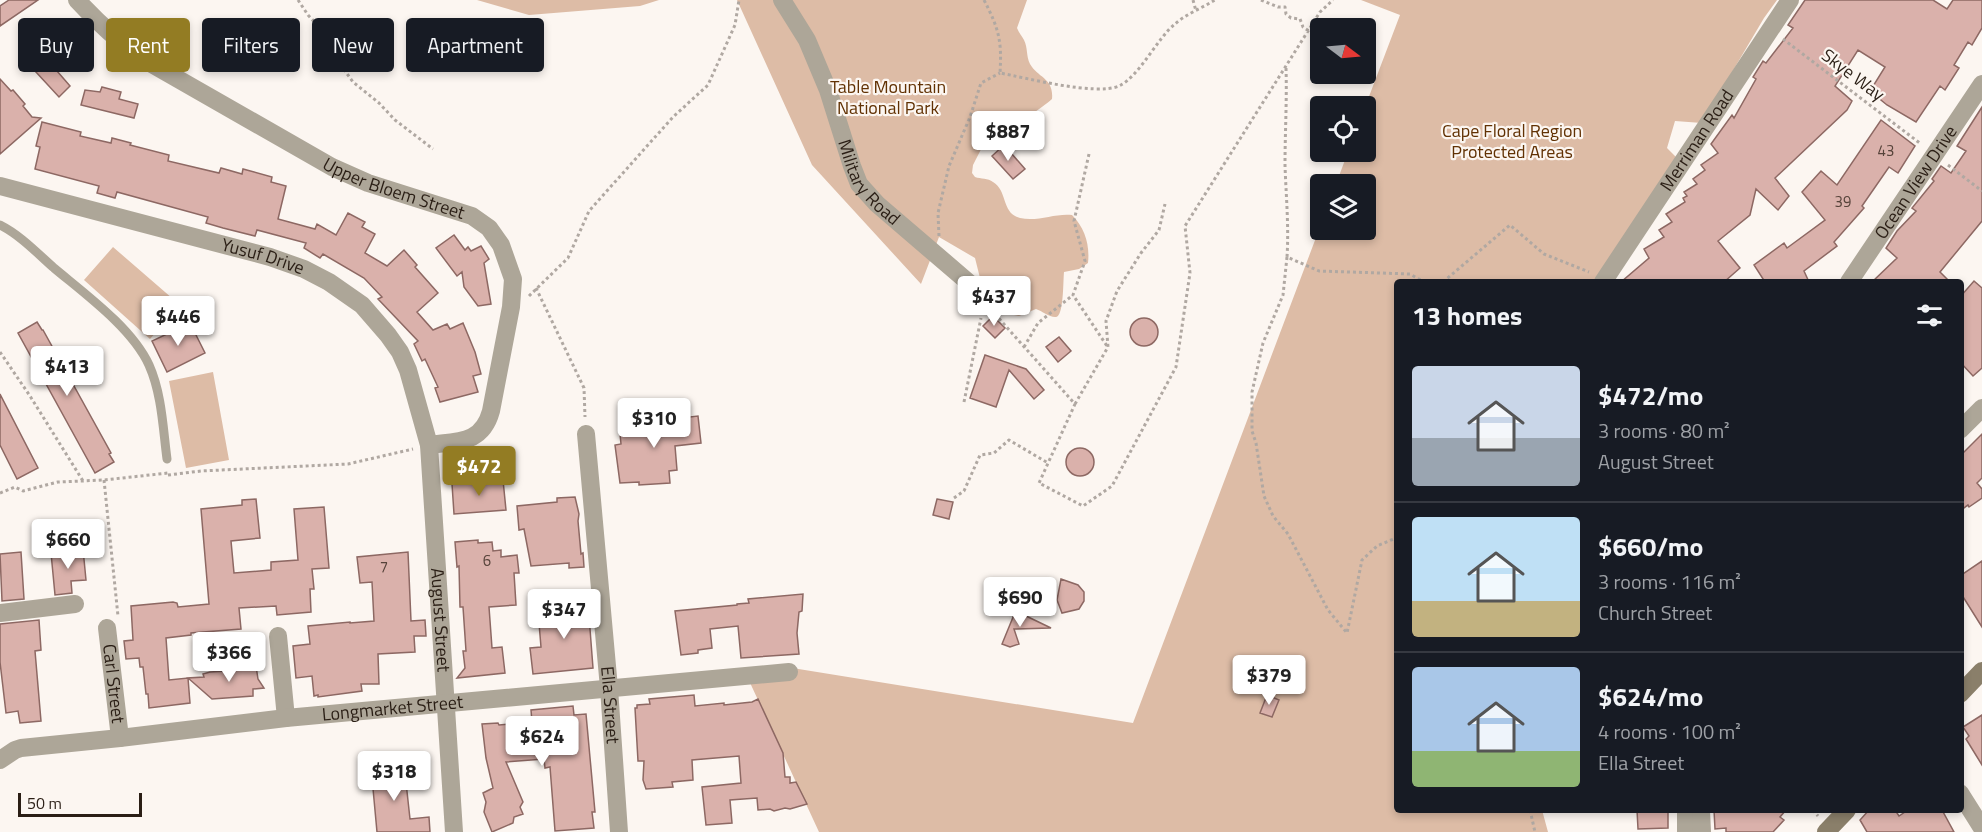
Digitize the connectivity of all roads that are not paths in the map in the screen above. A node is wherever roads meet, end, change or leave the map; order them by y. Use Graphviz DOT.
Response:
graph roads {
  1 [pos="77,0"];
  2 [pos="782,0"];
  3 [pos="1790,0"];
  4 [pos="1982,84"];
  5 [pos="0,186"];
  6 [pos="0,225"];
  7 [pos="1605,279"];
  8 [pos="1851,279"];
  9 [pos="984,302"];
  10 [pos="1982,408"];
  11 [pos="1964,426"];
  12 [pos="586,434"];
  13 [pos="429,445"];
  14 [pos="167,459"];
  15 [pos="75,604"];
  16 [pos="0,613"];
  17 [pos="107,628"];
  18 [pos="278,636"];
  19 [pos="1982,671"];
  20 [pos="789,672"];
  21 [pos="609,688"];
  22 [pos="1964,689"];
  23 [pos="445,702"];
  24 [pos="286,717"];
  25 [pos="120,738"];
  26 [pos="0,760"];
  27 [pos="1964,799"];
  28 [pos="1686,813"];
  29 [pos="1701,813"];
  30 [pos="1844,813"];
  31 [pos="1982,828"];
  32 [pos="454,832"];
  33 [pos="620,832"];
  34 [pos="1686,832"];
  35 [pos="1701,832"];
  36 [pos="1826,832"];
  1 -- 13 [label="street, Upper Bloem Street"];
  2 -- 9 [label="street, Military Road"];
  3 -- 7 [label="street, Merriman Road"];
  4 -- 8 [label="street, Ocean View Drive"];
  5 -- 13 [label="street, Yusuf Drive"];
  6 -- 14 [label="lane"];
  10 -- 11 [label="street"];
  12 -- 21 [label="street, Ella Street"];
  13 -- 23 [label="street, August Street"];
  15 -- 16 [label="street"];
  17 -- 25 [label="street, Carl Street"];
  18 -- 24 [label="street"];
  19 -- 22 [label="street"];
  20 -- 21 [label="street, Longmarket Street"];
  21 -- 23 [label="street, Longmarket Street"];
  21 -- 33 [label="street, Ella Street"];
  23 -- 24 [label="street, Longmarket Street"];
  23 -- 32 [label="street, August Street"];
  24 -- 25 [label="street, Longmarket Street"];
  25 -- 26 [label="street, Longmarket Street"];
  27 -- 31 [label="street"];
  28 -- 34 [label="street"];
  29 -- 35 [label="street"];
  30 -- 36 [label="street"];
}
